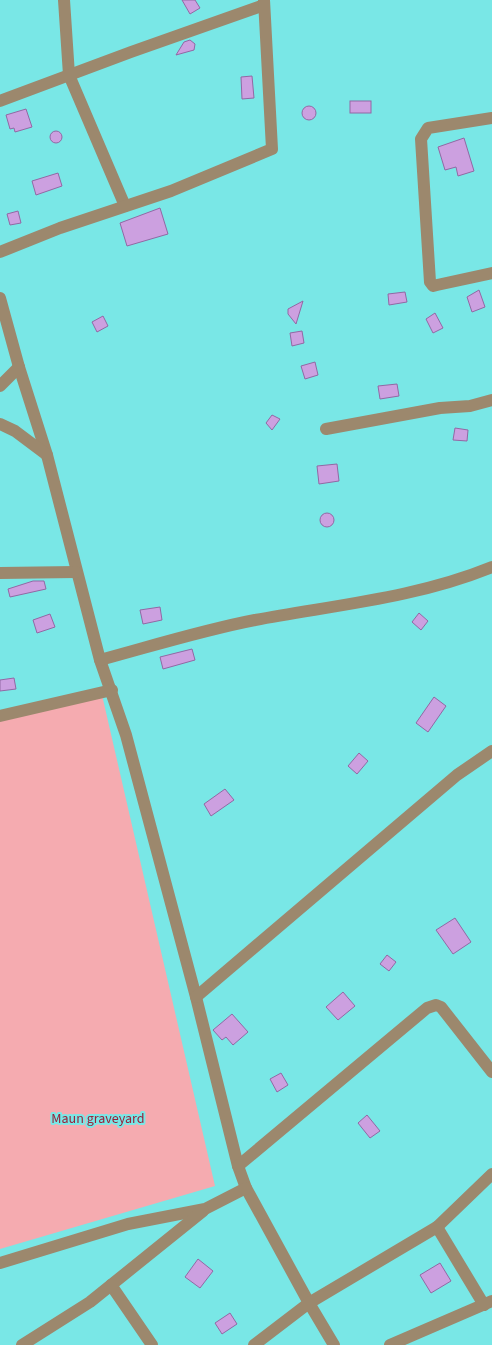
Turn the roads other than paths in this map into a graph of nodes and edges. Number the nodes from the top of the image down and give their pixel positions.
1 (64, 0) edge
2 (264, 3) edge
3 (70, 75) junction
4 (0, 101) edge
5 (492, 118) edge
6 (125, 206) junction
7 (0, 252) edge
8 (492, 273) edge
9 (0, 298) edge
10 (19, 367) junction
11 (0, 386) edge
12 (492, 400) edge
13 (0, 424) edge
14 (326, 429) dead end
15 (47, 455) junction
16 (492, 567) edge
17 (76, 572) junction
18 (0, 573) edge
19 (100, 660) junction
20 (112, 690) junction
21 (0, 716) edge
22 (492, 751) edge
23 (196, 997) junction
24 (492, 1072) edge
25 (238, 1166) junction
26 (492, 1174) edge
27 (246, 1188) junction
28 (205, 1209) junction
29 (437, 1228) junction
30 (0, 1263) edge
31 (111, 1285) junction
32 (309, 1303) junction
33 (488, 1303) edge
34 (22, 1345) edge
35 (152, 1345) edge
36 (254, 1345) edge
37 (334, 1345) edge
38 (390, 1345) edge

1 - 3 street
2 - 3 street
2 - 6 street
3 - 4 street
3 - 6 street
5 - 8 street
6 - 7 street
9 - 10 street
10 - 11 street
10 - 15 street
12 - 14 street
13 - 15 street
15 - 17 street
16 - 19 street
17 - 18 street
17 - 19 street
19 - 20 street
20 - 21 street
20 - 23 street
22 - 23 street
23 - 25 street
24 - 25 street
25 - 27 street
26 - 29 street
27 - 28 street
27 - 32 street
28 - 30 street
28 - 31 street
29 - 32 street
29 - 33 street
31 - 34 street
31 - 35 street
32 - 36 street
32 - 37 street
33 - 38 street

